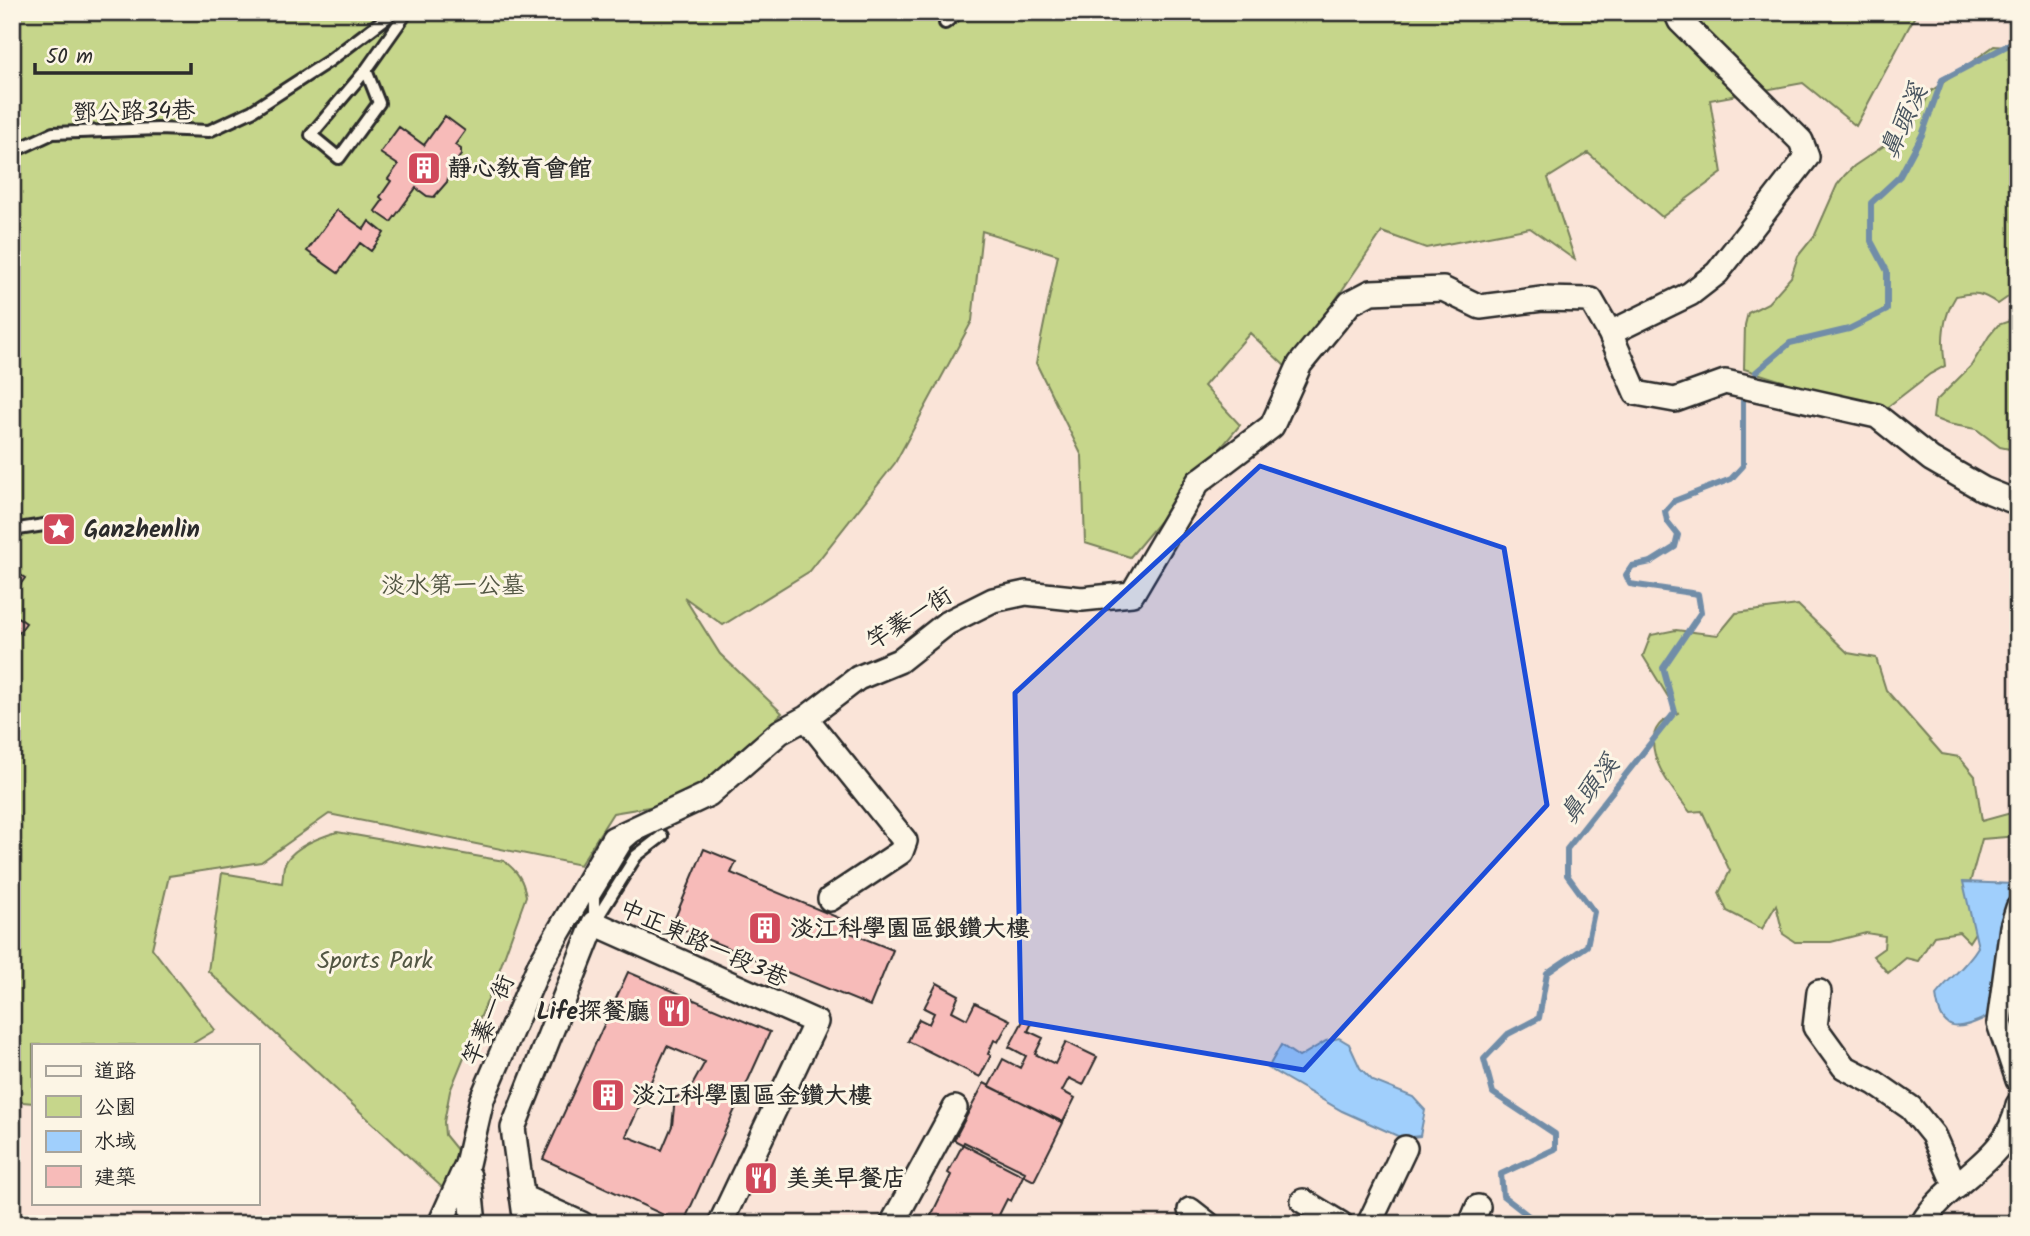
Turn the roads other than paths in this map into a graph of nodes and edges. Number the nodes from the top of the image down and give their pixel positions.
1 (394, 12) edge
2 (407, 12) edge
3 (959, 12) edge
4 (1676, 12) edge
5 (945, 23) dead end
6 (366, 71) junction
7 (12, 152) edge
8 (1610, 333) junction
9 (2018, 503) edge
10 (63, 522) dead end
11 (12, 530) edge
12 (806, 718) junction
13 (656, 828) junction
14 (830, 899) dead end
15 (2018, 908) edge
16 (594, 923) junction
17 (1819, 992) dead end
18 (2018, 1080) edge
19 (2018, 1105) edge
20 (955, 1108) dead end
21 (1405, 1148) dead end
22 (469, 1176) dead end
23 (1956, 1187) junction
24 (522, 1197) junction
25 (1303, 1201) dead end
26 (440, 1224) edge
27 (474, 1224) edge
28 (526, 1224) edge
29 (582, 1224) edge
30 (720, 1224) edge
31 (892, 1224) edge
32 (1341, 1224) edge
33 (1369, 1224) edge
34 (1922, 1224) edge

1 - 7 lane, 鄧公路34巷
2 - 6 lane
3 - 5 lane
4 - 8 street
6 - 6 lane
8 - 9 street
8 - 12 street, 竿蓁一街
10 - 11 lane
12 - 13 street, 竿蓁一街
12 - 14 street
13 - 16 lane
13 - 16 lane
13 - 26 street, 竿蓁一街
15 - 18 street
16 - 24 street, 中正東路一段3巷
16 - 30 street, 中正東路一段3巷
17 - 23 street
19 - 23 street
20 - 31 street
21 - 33 street
22 - 27 street
23 - 34 street
24 - 28 street, 中正東路一段3巷
24 - 29 street
25 - 32 street

